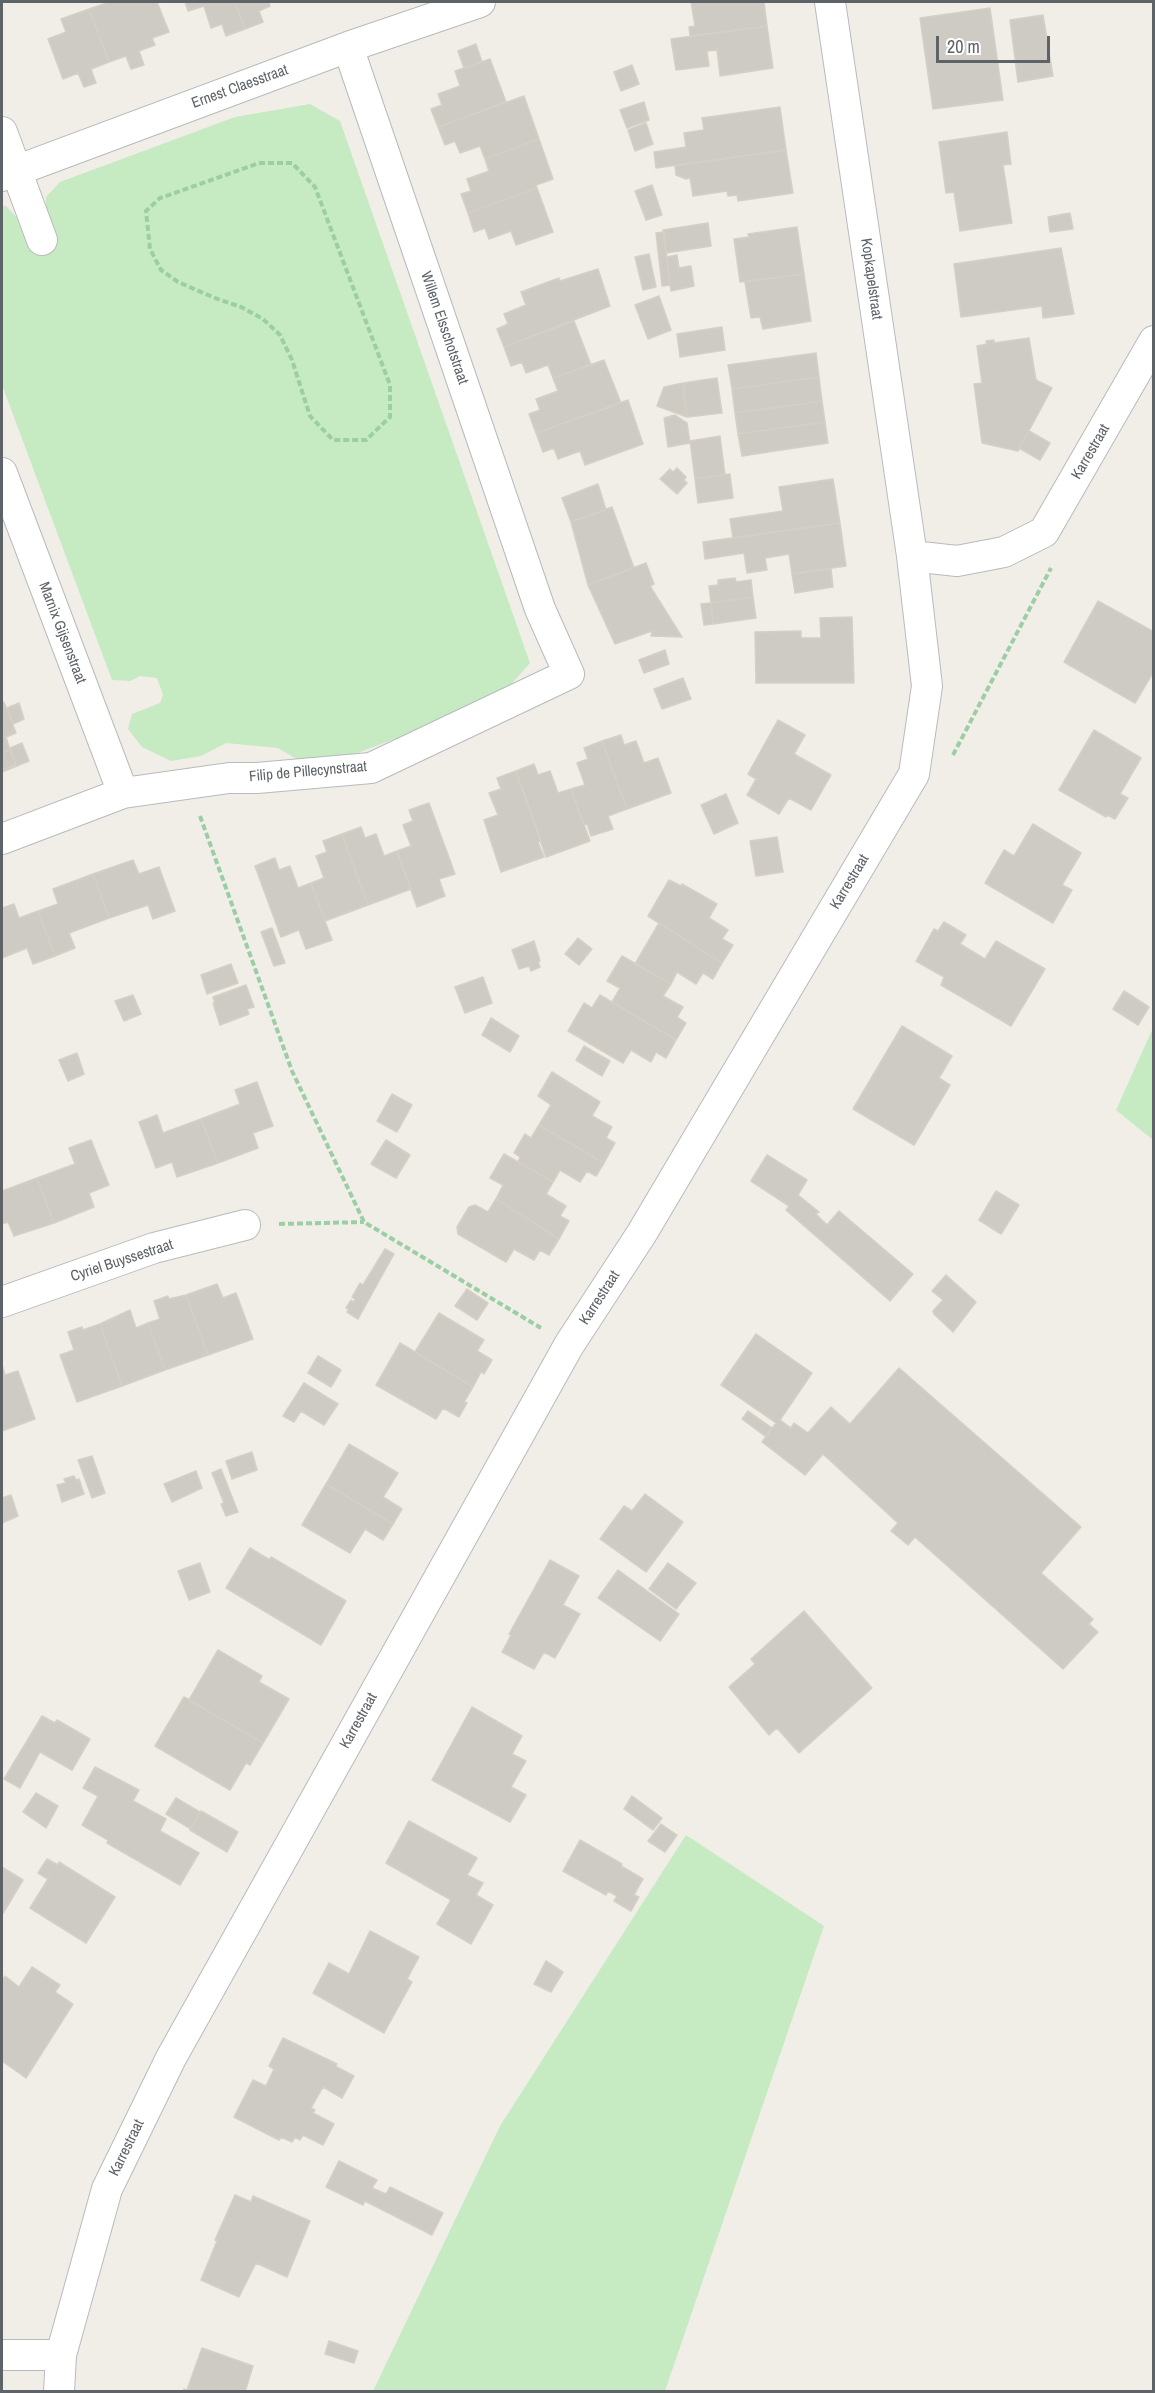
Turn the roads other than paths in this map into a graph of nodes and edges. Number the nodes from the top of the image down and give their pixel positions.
1 (480, 2) edge
2 (830, 2) edge
3 (348, 47) junction
4 (2, 132) edge
5 (9, 174) edge
6 (42, 240) dead end
7 (1154, 341) edge
8 (2, 473) edge
9 (912, 556) junction
10 (540, 609) joint
11 (123, 793) junction
12 (2, 839) edge
13 (245, 1225) road end
14 (2, 1302) edge
15 (2, 2355) edge
16 (61, 2355) junction
17 (59, 2391) edge

1 - 3 street, Ernest Claesstraat
2 - 9 street, Kopkapelstraat
3 - 5 street, Ernest Claesstraat
3 - 10 street, Willem Elsschotstraat
4 - 5 street
5 - 6 street
7 - 9 street, Karrestraat
8 - 11 street, Marnix Gijsenstraat
9 - 16 street, Karrestraat
10 - 11 street, Filip de Pillecynstraat
11 - 12 street, Filip de Pillecynstraat
13 - 14 street, Cyriel Buyssestraat
15 - 16 street
16 - 17 street, Karrestraat

